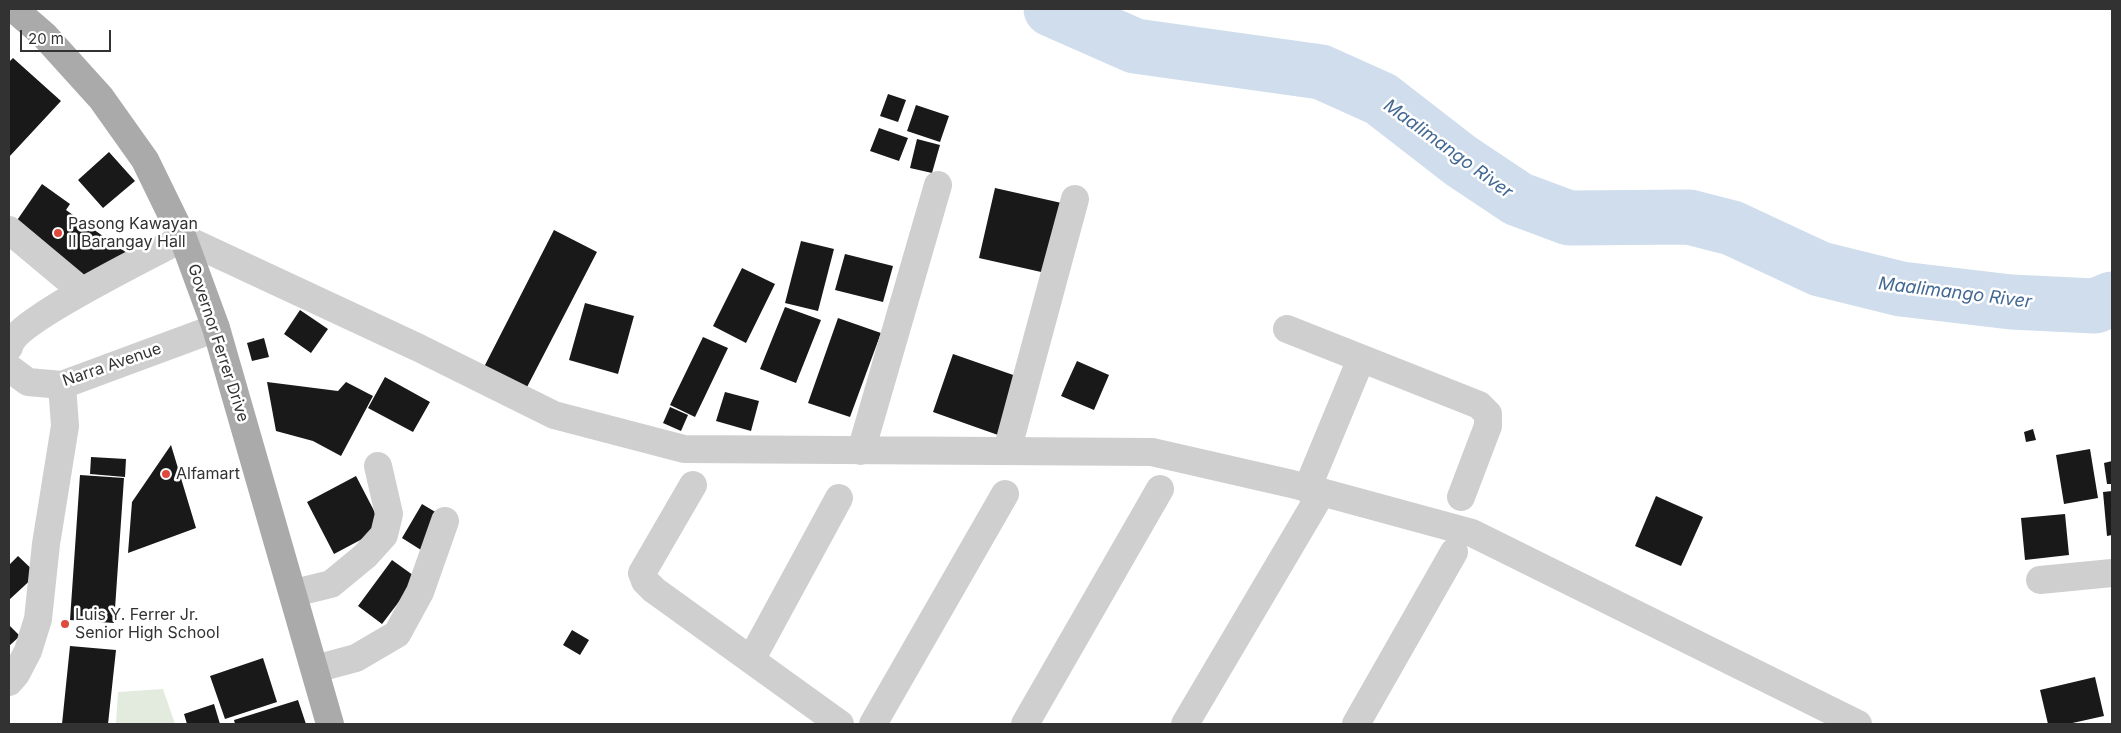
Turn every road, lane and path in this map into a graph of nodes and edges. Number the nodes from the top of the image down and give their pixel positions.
1 (14, 9) edge
2 (938, 185) dead end
3 (1075, 199) dead end
4 (9, 230) edge
5 (183, 238) junction
6 (82, 292) junction
7 (216, 328) junction
8 (1287, 329) dead end
9 (9, 346) edge
10 (1361, 358) junction
11 (9, 368) edge
12 (62, 385) junction
13 (861, 451) junction
14 (1006, 451) junction
15 (378, 466) dead end
16 (693, 485) dead end
17 (1160, 489) dead end
18 (1315, 491) junction
19 (1005, 494) dead end
20 (1461, 497) dead end
21 (839, 498) dead end
22 (445, 521) dead end
23 (1454, 552) dead end
24 (2112, 573) edge
25 (2040, 580) dead end
26 (294, 593) junction
27 (751, 660) junction
28 (315, 669) junction
29 (9, 682) edge
30 (330, 724) edge
31 (840, 724) edge
32 (873, 724) edge
33 (1025, 724) edge
34 (1185, 724) edge
35 (1356, 724) edge
36 (1858, 724) edge

1 - 5 main road, Governor Ferrer Drive
2 - 13 street
3 - 14 street
4 - 6 street
5 - 6 street
5 - 7 main road, Governor Ferrer Drive
5 - 13 street
6 - 9 street
7 - 12 street, Narra Avenue
7 - 26 main road, Governor Ferrer Drive
8 - 10 street
10 - 18 street
10 - 20 street
11 - 12 street, Narra Avenue
12 - 29 street
13 - 14 street
14 - 18 street
15 - 26 street
16 - 27 street
17 - 33 street
18 - 34 street
18 - 36 street
19 - 32 street
21 - 27 street
22 - 28 street
23 - 35 street
24 - 25 street
26 - 28 main road, Governor Ferrer Drive
27 - 31 street
28 - 30 main road, Governor Ferrer Drive

